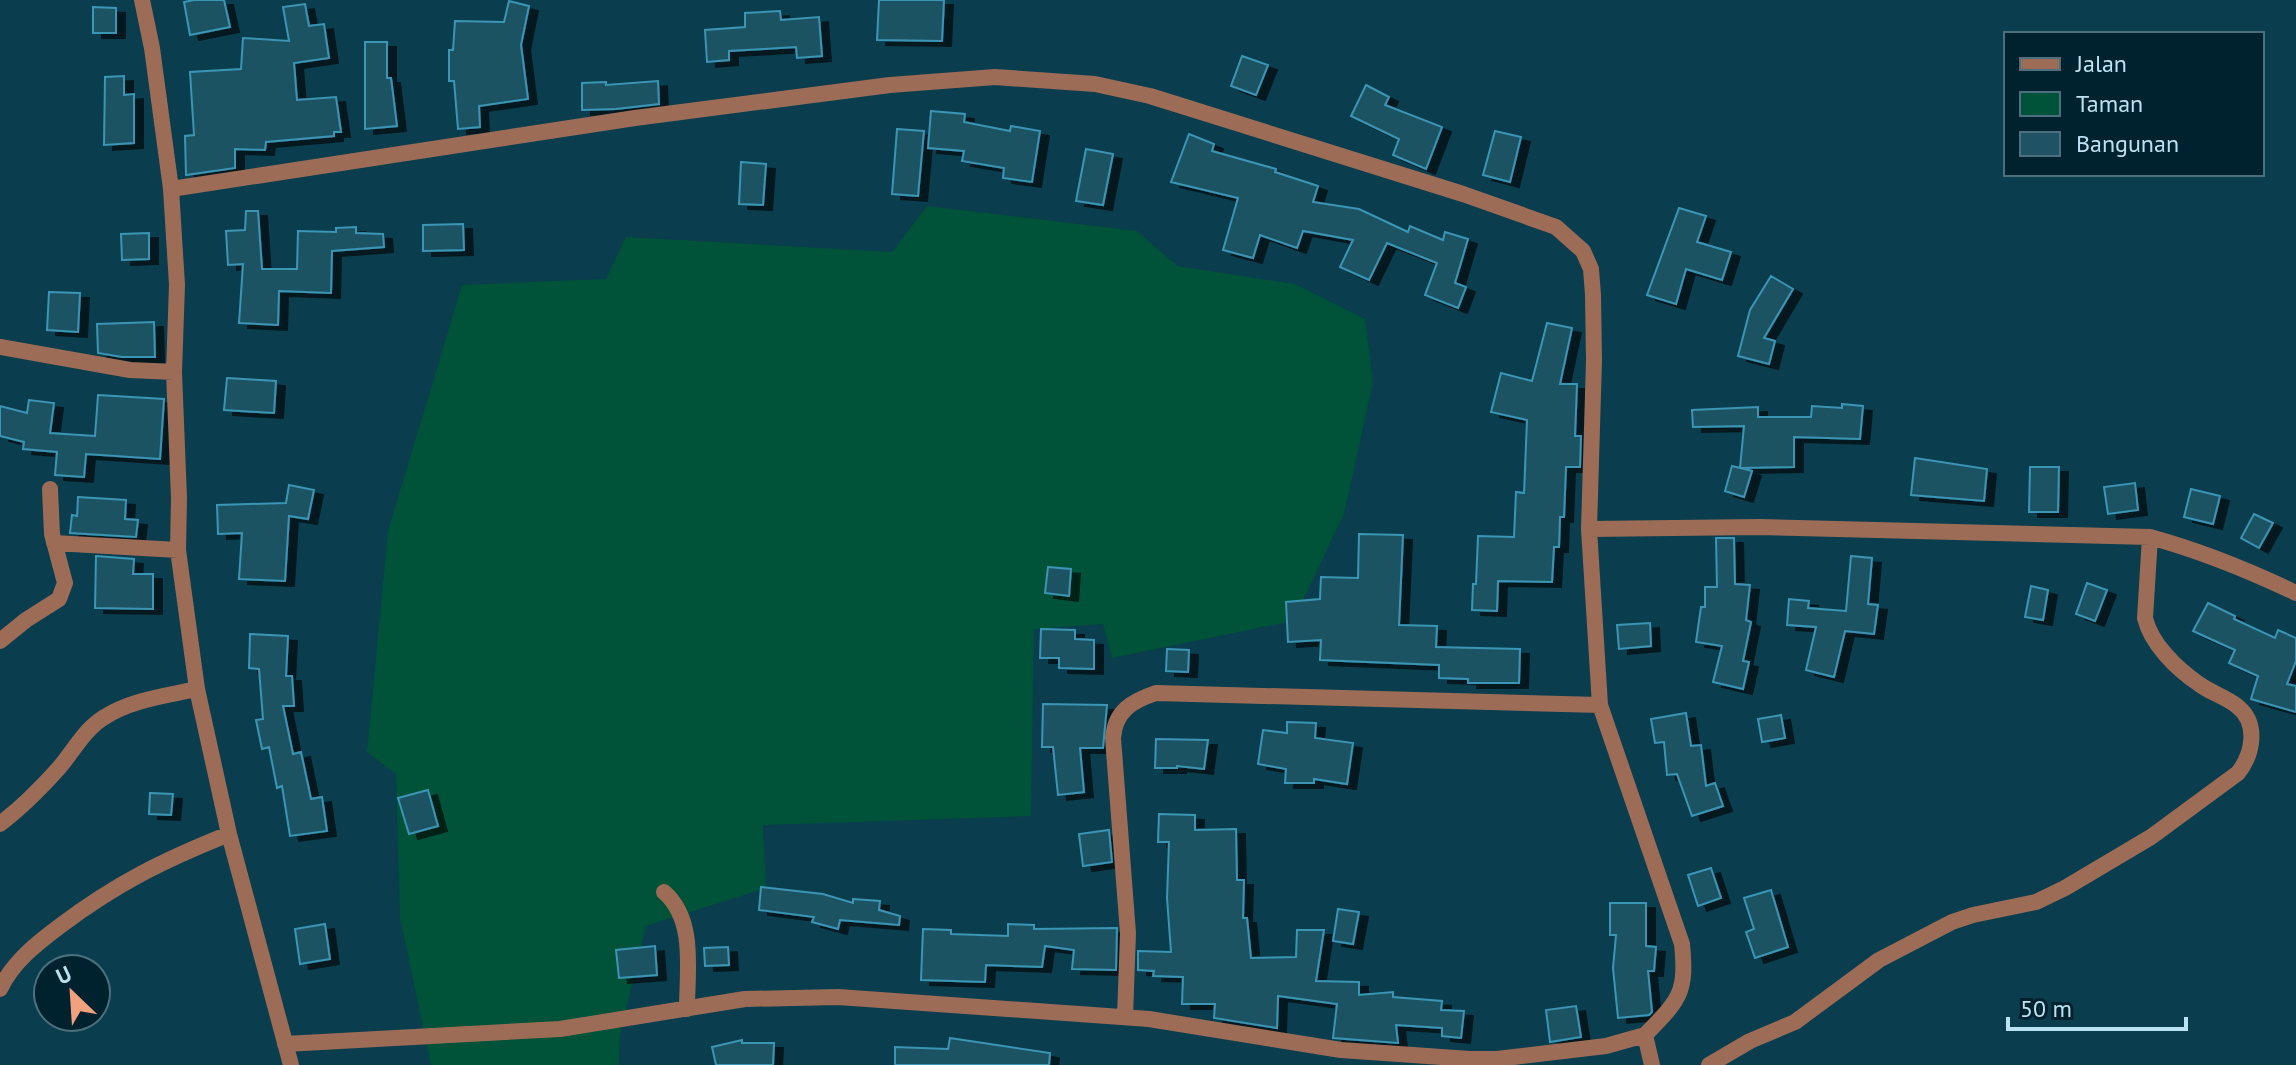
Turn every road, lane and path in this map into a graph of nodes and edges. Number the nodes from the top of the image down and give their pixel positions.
1 (142, 0) edge
2 (171, 189) junction
3 (0, 347) edge
4 (174, 372) junction
5 (50, 489) dead end
6 (1589, 529) junction
7 (2150, 537) junction
8 (54, 543) junction
9 (178, 550) junction
10 (2296, 593) edge
11 (0, 641) edge
12 (197, 689) junction
13 (1600, 705) junction
14 (0, 824) edge
15 (229, 834) junction
16 (664, 892) dead end
17 (0, 989) edge
18 (687, 1009) junction
19 (1125, 1017) junction
20 (1645, 1035) junction
21 (285, 1044) junction
22 (291, 1065) edge
23 (1652, 1065) edge
24 (1709, 1065) edge

1 - 2 street
2 - 4 street
2 - 6 street
3 - 4 street
4 - 9 street
5 - 8 street
6 - 7 street
6 - 13 street
7 - 10 street
7 - 24 street
8 - 9 street
8 - 11 street
9 - 12 street
12 - 14 street
12 - 15 street
13 - 19 street
13 - 20 street
15 - 17 street
15 - 21 street
16 - 18 street
18 - 19 street
18 - 21 street
19 - 20 street
20 - 23 street
21 - 22 street

